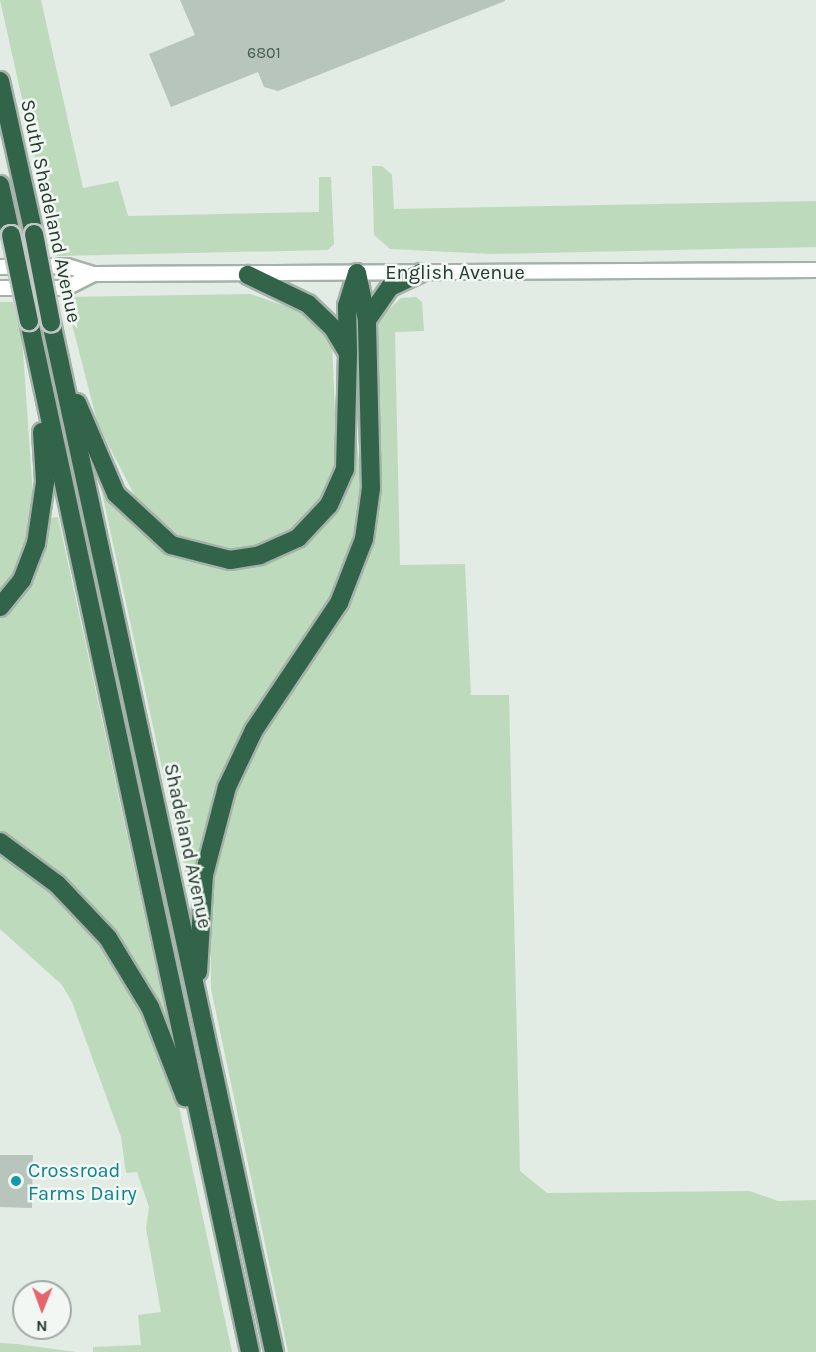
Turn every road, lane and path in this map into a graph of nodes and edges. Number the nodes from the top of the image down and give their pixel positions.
1 (0, 81) edge
2 (0, 185) edge
3 (0, 267) edge
4 (816, 270) edge
5 (357, 273) junction
6 (420, 273) junction
7 (94, 274) junction
8 (248, 275) junction
9 (0, 288) edge
10 (368, 320) junction
11 (57, 350) junction
12 (348, 353) junction
13 (39, 370) junction
14 (0, 607) edge
15 (0, 842) edge
16 (196, 992) junction
17 (207, 1156) junction
18 (250, 1352) edge
19 (274, 1352) edge

1 - 11 highway, South Shadeland Avenue, bridge
2 - 13 highway, bridge
3 - 7 street, English Avenue
4 - 6 street, English Avenue
5 - 6 street, English Avenue
5 - 8 street, English Avenue
5 - 10 highway
5 - 12 highway
6 - 10 highway
7 - 8 street, English Avenue
7 - 9 street, English Avenue
8 - 12 highway
10 - 16 highway
11 - 12 highway
11 - 16 highway, Shadeland Avenue
13 - 14 highway
13 - 17 highway
15 - 17 highway
16 - 19 highway, Shadeland Avenue
17 - 18 highway

